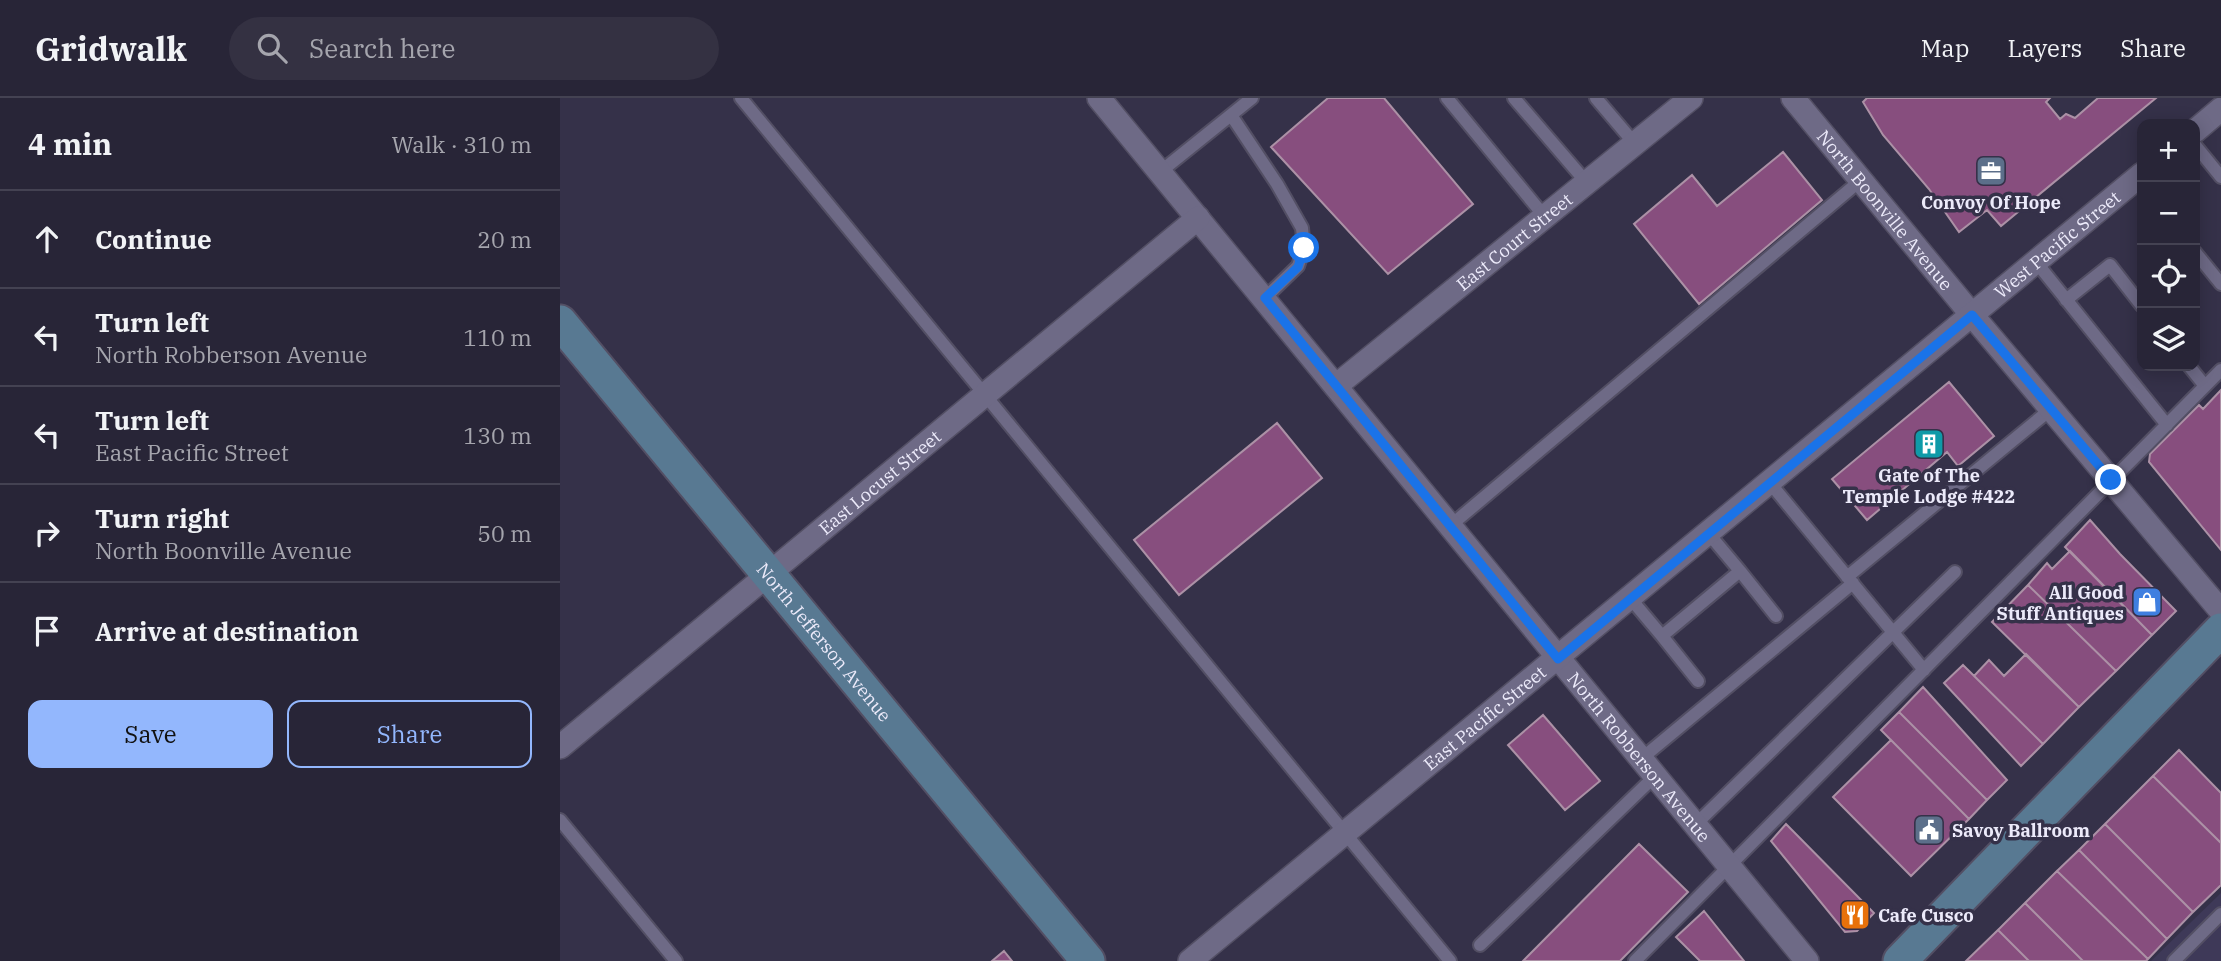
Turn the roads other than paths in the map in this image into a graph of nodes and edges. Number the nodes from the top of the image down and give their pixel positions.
1 (741, 98) edge
2 (1099, 98) edge
3 (1252, 98) edge
4 (1447, 98) edge
5 (1514, 98) edge
6 (1596, 98) edge
7 (1691, 98) edge
8 (1793, 98) edge
9 (2221, 109) edge
10 (1231, 115) junction
11 (2200, 127) edge
12 (1635, 144) junction
13 (2200, 151) edge
14 (1160, 172) junction
15 (2221, 177) edge
16 (1861, 180) junction
17 (2139, 182) edge
18 (1587, 183) junction
19 (1545, 217) junction
20 (1198, 218) junction
21 (2200, 258) edge
22 (2036, 262) junction
23 (2221, 284) edge
24 (1265, 298) junction
25 (2066, 300) junction
26 (2137, 300) edge
27 (1972, 315) junction
28 (560, 321) edge
29 (2221, 370) edge
30 (2193, 371) edge
31 (1337, 386) junction
32 (2205, 386) junction
33 (985, 394) junction
34 (2051, 409) junction
35 (2167, 425) junction
36 (2111, 480) junction
37 (1770, 483) junction
38 (1450, 526) junction
39 (1709, 534) junction
40 (1740, 571) junction
41 (1955, 572) dead end
42 (768, 573) junction
43 (1850, 580) junction
44 (1630, 598) junction
45 (2221, 611) edge
46 (1776, 616) dead end
47 (2221, 630) edge
48 (1893, 632) junction
49 (1662, 636) junction
50 (1558, 659) junction
51 (1924, 670) junction
52 (1698, 681) dead end
53 (560, 747) edge
54 (1648, 768) junction
55 (560, 820) edge
56 (1695, 825) junction
57 (1345, 834) junction
58 (1729, 867) junction
59 (2221, 914) edge
60 (1480, 945) dead end
61 (676, 961) edge
62 (1088, 961) edge
63 (1190, 961) edge
64 (1450, 961) edge
65 (1635, 961) edge
66 (1807, 961) edge
67 (1900, 961) edge
68 (2174, 961) edge

1 - 33 lane
2 - 14 street, North Robberson Avenue
3 - 10 lane
4 - 19 lane
5 - 18 lane
6 - 12 lane
7 - 12 street, East Court Street
8 - 16 street, North Boonville Avenue
9 - 11 street
10 - 14 lane
10 - 24 lane
12 - 18 street, East Court Street
13 - 15 lane
14 - 20 street, North Robberson Avenue
16 - 27 street, North Boonville Avenue
16 - 38 lane
17 - 22 street, West Pacific Street
18 - 19 street, East Court Street
19 - 31 street, East Court Street
20 - 24 street, North Robberson Avenue
20 - 33 street, East Locust Street
21 - 23 lane
22 - 25 lane
22 - 27 street, West Pacific Street
24 - 31 street, North Robberson Avenue
25 - 26 lane
25 - 35 lane
27 - 34 street, North Boonville Avenue
27 - 37 street, East Pacific Street
28 - 42 street, North Jefferson Avenue
29 - 32 lane
30 - 32 lane
31 - 38 street, North Robberson Avenue
32 - 35 lane
33 - 42 street, East Locust Street
33 - 57 lane
34 - 36 street, North Boonville Avenue
34 - 43 lane
35 - 36 lane
36 - 45 street, North Boonville Avenue
36 - 51 lane
37 - 39 street, East Pacific Street
37 - 43 lane
38 - 50 street, North Robberson Avenue
39 - 40 lane
39 - 44 street, East Pacific Street
40 - 46 lane
40 - 49 lane
41 - 48 lane
42 - 53 street, East Locust Street
42 - 62 street, North Jefferson Avenue
43 - 48 lane
43 - 54 lane
44 - 49 lane
44 - 50 street, East Pacific Street
47 - 67 street
48 - 51 lane
48 - 56 lane
49 - 52 lane
50 - 54 street, North Robberson Avenue
50 - 57 street, East Pacific Street
51 - 58 lane
54 - 56 street, North Robberson Avenue
54 - 60 lane
55 - 61 lane
56 - 58 street, North Robberson Avenue
57 - 63 street, East Pacific Street
57 - 64 lane
58 - 65 lane
58 - 66 street, North Robberson Avenue
59 - 68 lane

